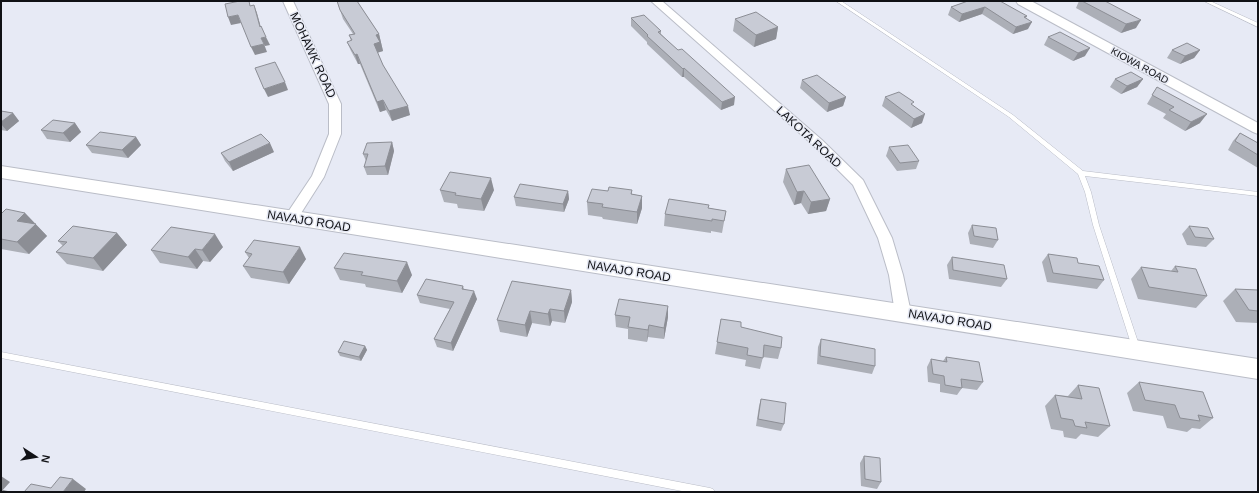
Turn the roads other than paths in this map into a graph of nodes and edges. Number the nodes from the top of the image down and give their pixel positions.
1 (288, 1) edge
2 (656, 1) edge
3 (838, 1) edge
4 (1022, 1) edge
5 (1206, 1) edge
6 (1258, 25) edge
7 (1258, 129) edge
8 (1, 172) edge
9 (1081, 172) junction
10 (1258, 194) edge
11 (291, 218) junction
12 (903, 313) junction
13 (1136, 350) junction
14 (1, 355) edge
15 (1258, 368) edge
16 (710, 492) edge

1 - 11 street, MOHAWK ROAD
2 - 12 street, LAKOTA ROAD
3 - 9 lane
4 - 7 street, KIOWA ROAD
5 - 6 lane
8 - 11 main road, NAVAJO ROAD
9 - 10 lane
9 - 13 lane
11 - 12 main road, NAVAJO ROAD
12 - 13 main road, NAVAJO ROAD
13 - 15 main road, NAVAJO ROAD
14 - 16 lane

